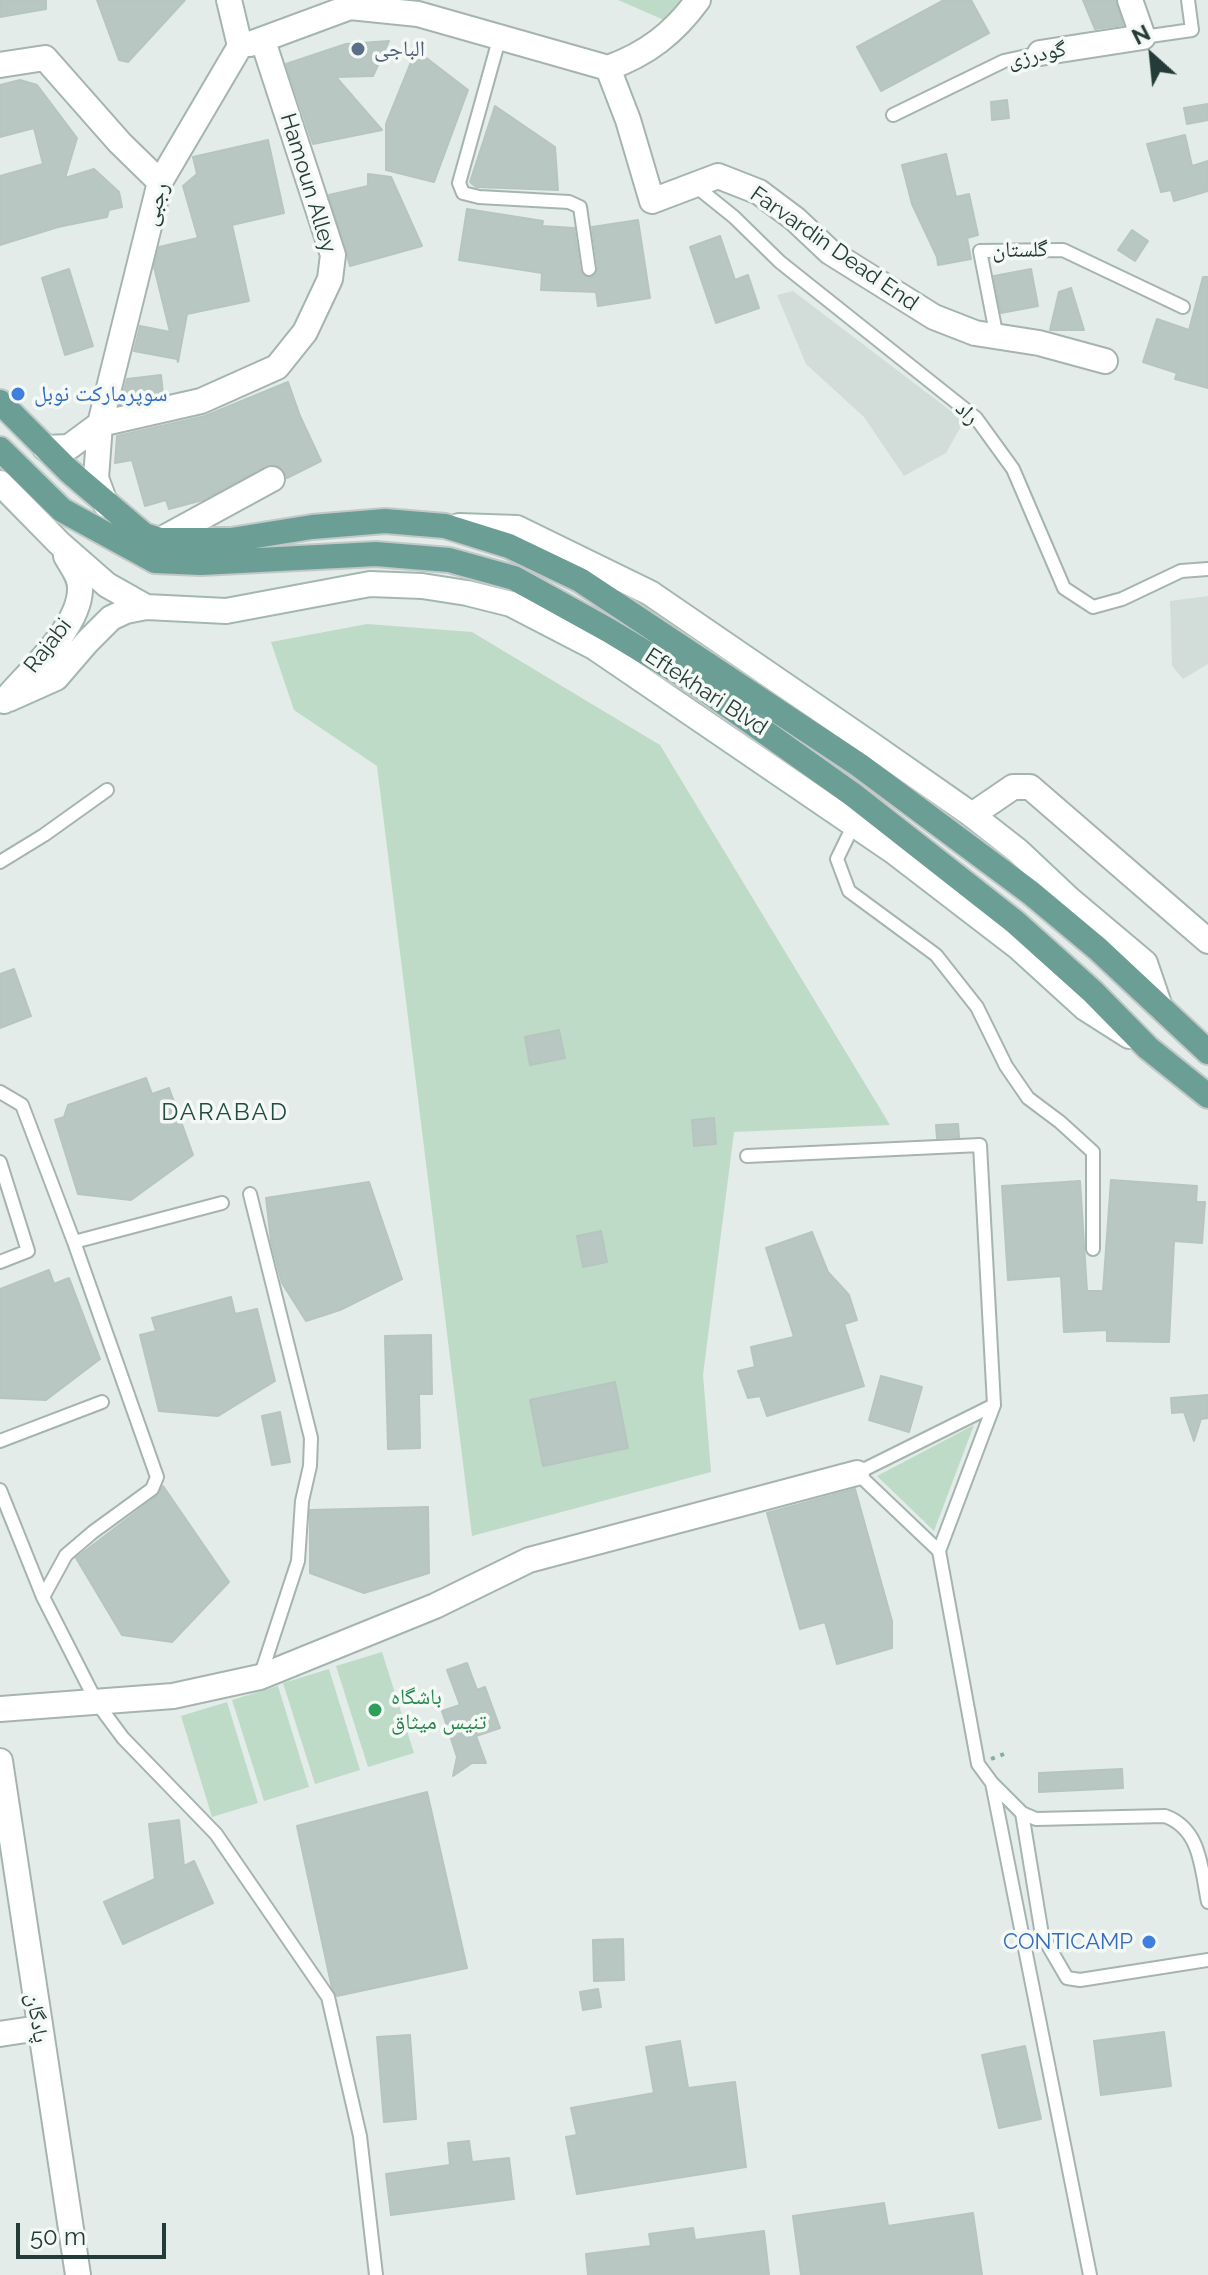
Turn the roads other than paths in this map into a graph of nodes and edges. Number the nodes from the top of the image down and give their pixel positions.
1 (229, 0) edge
2 (698, 0) edge
3 (1130, 0) edge
4 (1188, 0) edge
5 (500, 36) junction
6 (1143, 37) junction
7 (252, 43) junction
8 (1040, 53) joint
9 (0, 65) edge
10 (608, 68) junction
11 (893, 115) dead end
12 (160, 182) junction
13 (692, 184) junction
14 (589, 269) dead end
15 (1183, 307) dead end
16 (997, 338) junction
17 (1105, 361) dead end
18 (0, 402) edge
19 (100, 424) junction
20 (45, 448) junction
21 (0, 449) edge
22 (272, 479) dead end
23 (0, 483) edge
24 (106, 505) junction
25 (445, 526) junction
26 (160, 540) junction
27 (59, 543) junction
28 (1208, 569) edge
29 (146, 607) junction
30 (2, 702) edge
31 (107, 790) dead end
32 (972, 815) junction
33 (854, 824) junction
34 (0, 862) edge
35 (1208, 941) edge
36 (1098, 949) junction
37 (1074, 974) junction
38 (1160, 1007) junction
39 (1148, 1048) junction
40 (1208, 1052) edge
41 (1186, 1079) junction
42 (0, 1092) edge
43 (1208, 1096) edge
44 (1208, 1109) edge
45 (747, 1156) dead end
46 (0, 1162) edge
47 (250, 1194) dead end
48 (222, 1203) dead end
49 (74, 1242) junction
50 (1093, 1249) dead end
51 (0, 1262) edge
52 (102, 1402) dead end
53 (994, 1405) junction
54 (0, 1441) edge
55 (857, 1473) junction
56 (0, 1490) edge
57 (939, 1551) junction
58 (43, 1597) junction
59 (260, 1677) junction
60 (97, 1703) junction
61 (0, 1709) edge
62 (0, 1761) edge
63 (992, 1783) junction
64 (1022, 1813) junction
65 (1208, 1902) edge
66 (1208, 1960) edge
67 (39, 2028) junction
68 (0, 2034) edge
69 (78, 2275) edge
70 (376, 2275) edge
71 (1090, 2275) edge

1 - 7 street
2 - 10 street
3 - 6 street
4 - 6 lane, گودرزی
5 - 7 street
5 - 10 street
5 - 14 lane
6 - 8 street, گودرزی
7 - 12 street, رجبی
7 - 19 street, Hamoun Alley
8 - 11 lane, گودرزی
9 - 12 street
10 - 13 street, Farvardin Dead End
12 - 19 street, رجبی
13 - 16 street, Farvardin Dead End
13 - 28 lane, راد
15 - 16 lane, گلستان
16 - 17 street, Farvardin Dead End
18 - 20 main road, Eftekhari Blvd
19 - 20 street
19 - 24 street, رجبی
20 - 24 main road, Eftekhari Blvd
21 - 37 main road
22 - 26 street
23 - 27 street
24 - 26 main road, Eftekhari Blvd
25 - 26 main road, Eftekhari Blvd
25 - 32 street
25 - 36 main road, Eftekhari Blvd
27 - 29 street
27 - 30 street, Rajabi
29 - 30 street, Rajabi
29 - 33 street
31 - 34 lane
32 - 35 street
32 - 38 street
33 - 39 street
33 - 50 lane
36 - 37 main road
36 - 38 main road, Eftekhari Blvd
37 - 39 main road
38 - 40 main road, Eftekhari Blvd
39 - 41 main road
41 - 43 main road
41 - 44 main road
42 - 49 lane
45 - 53 lane
46 - 51 lane
47 - 59 lane
48 - 49 lane
49 - 58 lane
52 - 54 lane
53 - 55 lane
53 - 57 lane
55 - 57 lane
55 - 59 street
56 - 58 lane
57 - 63 lane
58 - 60 lane
59 - 60 street
60 - 61 street
60 - 70 lane
62 - 67 street, پادگان
63 - 64 lane
63 - 71 lane
64 - 65 lane
64 - 66 lane
67 - 68 street
67 - 69 street, پادگان

